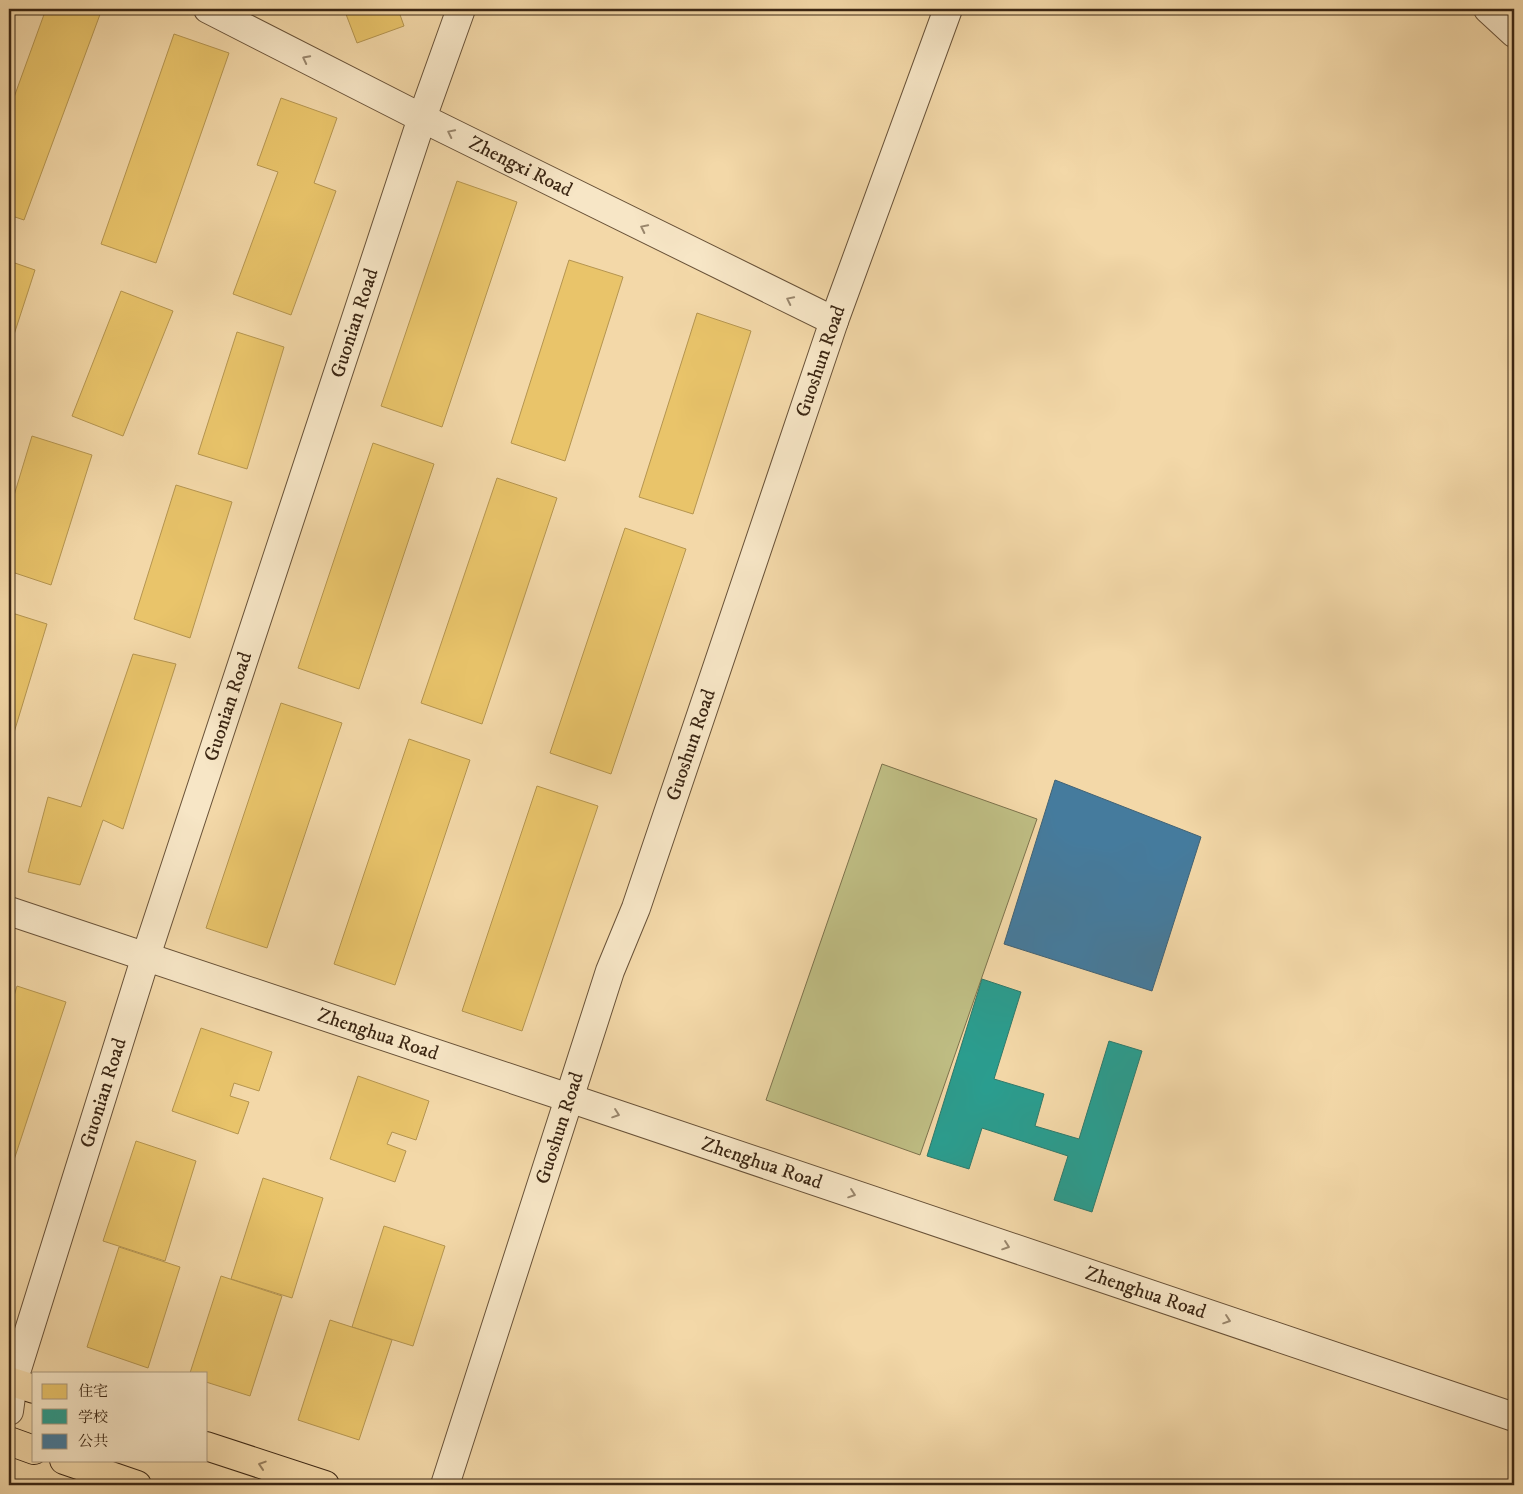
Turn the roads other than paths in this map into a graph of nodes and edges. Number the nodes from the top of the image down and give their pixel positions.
1 (208, 9) edge
2 (461, 9) edge
3 (948, 9) edge
4 (1488, 9) edge
5 (1514, 34) edge
6 (422, 118) junction
7 (834, 321) junction
8 (9, 911) edge
9 (146, 956) junction
10 (569, 1098) junction
11 (18, 1384) edge
12 (9, 1411) edge
13 (1514, 1417) edge
14 (9, 1441) edge
15 (208, 1447) edge
16 (32, 1449) edge
17 (70, 1462) edge
18 (137, 1485) edge
19 (325, 1485) edge
20 (445, 1485) edge

6 -> 1 street, Zhengxi Road
2 - 6 street, Guonian Road
3 - 7 street, Guoshun Road
4 - 5 street
7 -> 6 street, Zhengxi Road
6 - 9 street, Guonian Road
7 - 10 street, Guoshun Road
8 - 9 street, Zhenghua Road
9 - 10 street, Zhenghua Road
9 - 11 street, Guonian Road
10 -> 13 street, Zhenghua Road
10 - 20 street, Guoshun Road
11 - 12 street, Guonian Road
14 - 16 main road
19 -> 15 main road
17 - 18 main road

